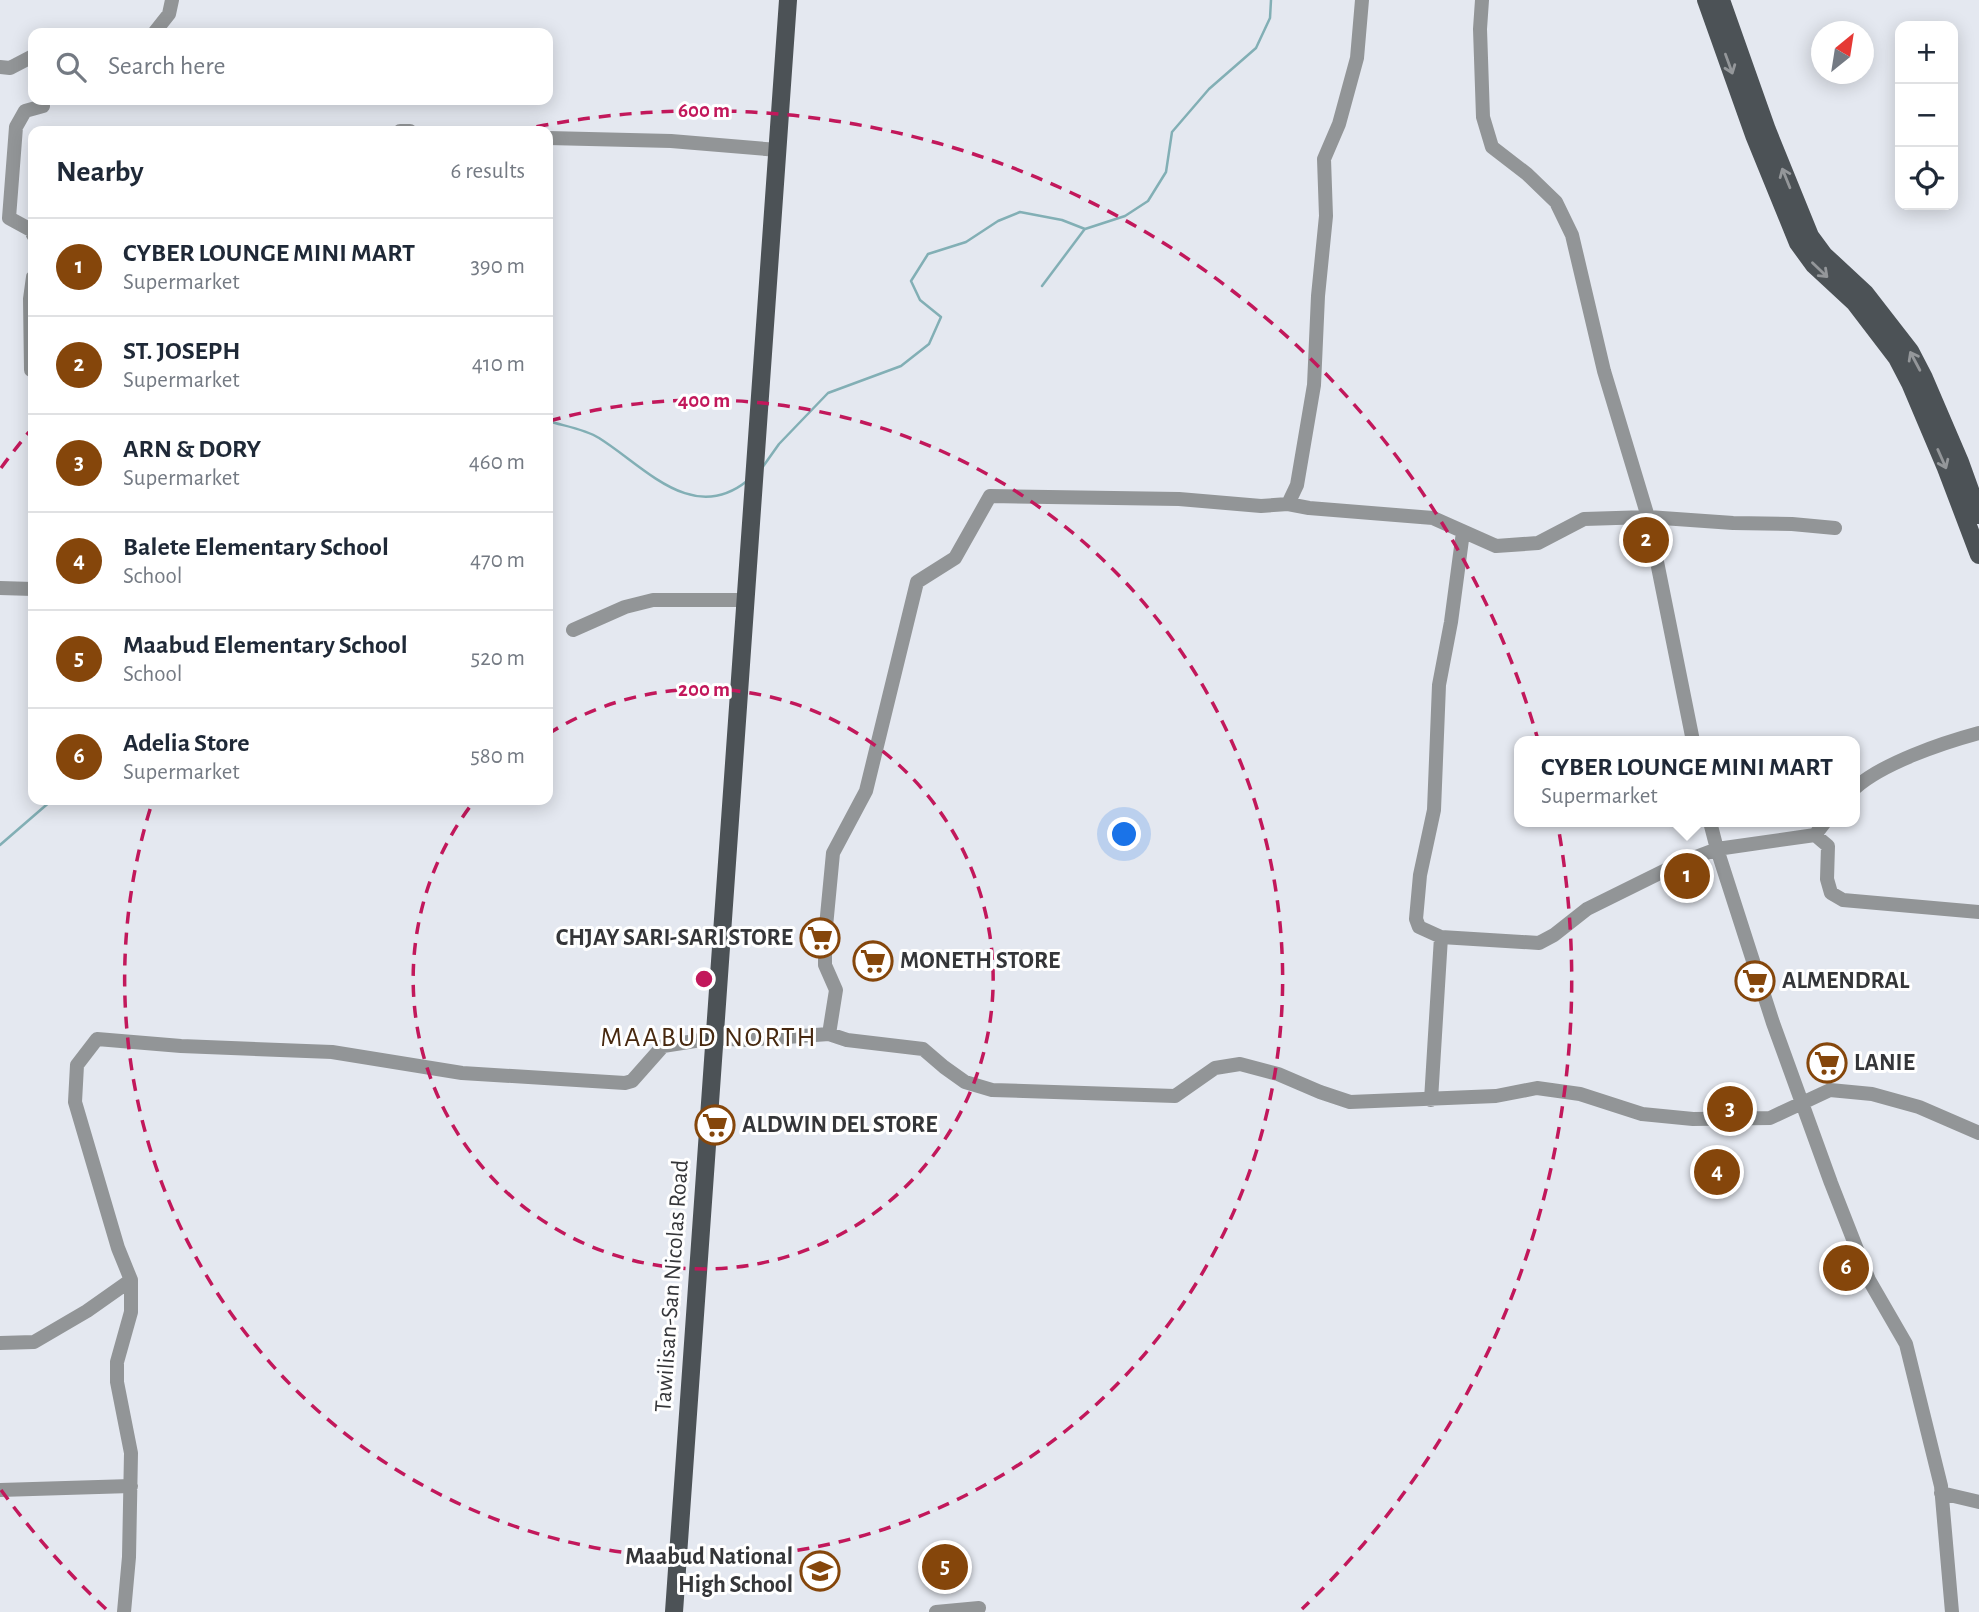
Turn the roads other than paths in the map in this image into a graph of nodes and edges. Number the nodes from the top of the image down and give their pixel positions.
1 (172, 0) edge
2 (788, 0) edge
3 (1362, 0) edge
4 (1482, 0) edge
5 (1706, 0) edge
6 (1721, 0) edge
7 (158, 28) edge
8 (28, 59) edge
9 (0, 67) edge
10 (43, 107) dead end
11 (553, 138) edge
12 (778, 150) junction
13 (28, 228) edge
14 (1288, 504) junction
15 (1979, 515) edge
16 (1648, 517) junction
17 (1835, 528) dead end
18 (1463, 533) junction
19 (1979, 555) edge
20 (0, 588) edge
21 (28, 589) edge
22 (745, 600) junction
23 (573, 630) dead end
24 (1979, 733) edge
25 (1692, 736) edge
26 (1860, 784) edge
27 (1711, 827) edge
28 (1821, 827) edge
29 (1815, 835) junction
30 (1717, 849) junction
31 (1979, 912) edge
32 (1441, 937) junction
33 (829, 1034) junction
34 (714, 1038) junction
35 (1431, 1100) junction
36 (1802, 1105) junction
37 (1979, 1133) edge
38 (131, 1280) junction
39 (0, 1343) edge
40 (131, 1486) junction
41 (0, 1490) edge
42 (1941, 1493) junction
43 (1979, 1502) edge
44 (979, 1608) dead end
45 (124, 1612) edge
46 (674, 1612) edge
47 (936, 1612) edge
48 (1952, 1612) edge

1 - 7 street
2 - 12 main road, Tawilisan-San Nicolas Road
3 - 14 street
4 - 16 street
5 -> 19 main road
15 -> 6 main road
8 - 9 street
10 - 13 street
11 - 12 street
12 - 22 main road, Tawilisan-San Nicolas Road
14 - 18 street
14 - 33 street
16 - 17 street
16 - 18 street
16 - 25 street
18 - 32 street
20 - 21 street
22 - 23 street
22 - 34 main road, Tawilisan-San Nicolas Road
24 - 26 street
27 - 30 street
28 - 29 street
29 - 30 street
29 - 31 street
30 - 32 street
30 - 36 street
32 - 35 street
33 - 34 street
33 - 35 street
34 - 38 street
34 - 46 main road, Tawilisan-San Nicolas Road
35 - 36 street
36 - 37 street
36 - 42 street
38 - 39 street
38 - 40 street
40 - 41 street
40 - 45 street
42 - 43 street
42 - 48 street
44 - 47 street

